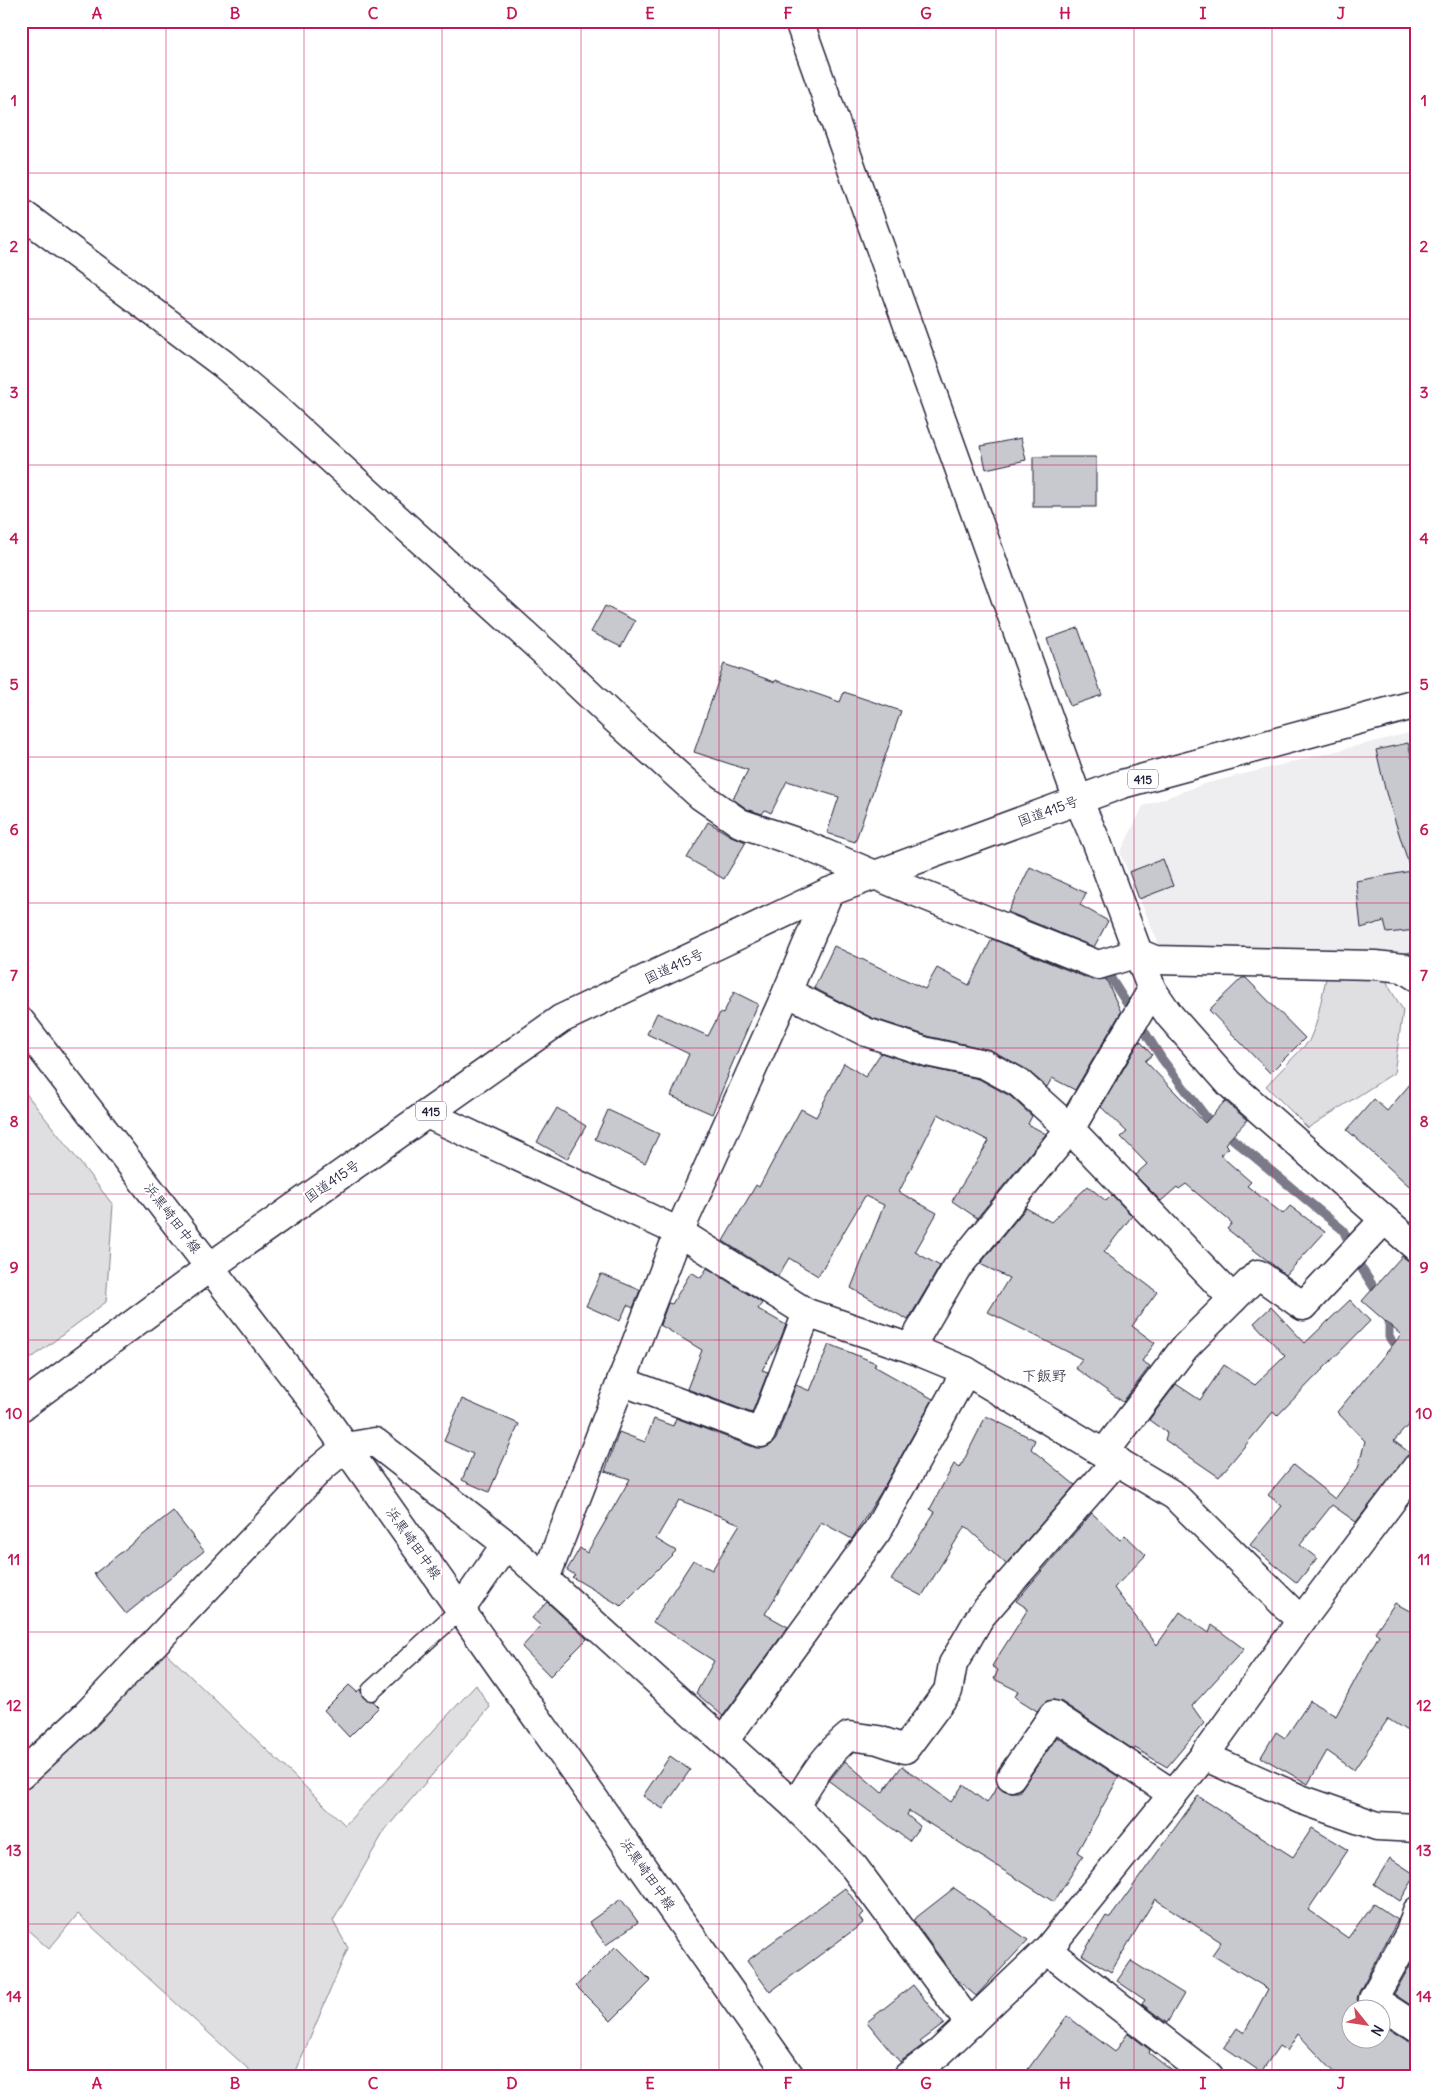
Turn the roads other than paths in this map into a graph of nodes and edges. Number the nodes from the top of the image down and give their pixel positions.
1 (799, 21) edge
2 (21, 213) edge
3 (1417, 704) edge
4 (1078, 800) junction
5 (875, 875) junction
6 (828, 892) junction
7 (1138, 953) junction
8 (1417, 976) edge
9 (1152, 990) junction
10 (787, 992) junction
11 (21, 1022) edge
12 (427, 1114) junction
13 (1070, 1129) junction
14 (1384, 1220) junction
15 (679, 1232) junction
16 (1417, 1248) edge
17 (210, 1266) junction
18 (1233, 1299) junction
19 (806, 1313) junction
20 (910, 1348) junction
21 (966, 1371) junction
22 (621, 1381) junction
23 (21, 1407) edge
24 (346, 1447) junction
25 (1110, 1457) junction
26 (1417, 1468) edge
27 (506, 1544) junction
28 (545, 1580) junction
29 (461, 1609) junction
30 (1301, 1621) junction
31 (371, 1691) dead end
32 (724, 1741) junction
33 (1204, 1756) junction
34 (21, 1775) edge
35 (1011, 1777) dead end
36 (1174, 1794) junction
37 (795, 1806) junction
38 (1417, 1828) edge
39 (1417, 1911) edge
40 (1047, 1950) junction
41 (970, 2024) junction
42 (1417, 2028) edge
43 (790, 2076) edge
44 (908, 2076) edge
45 (1209, 2076) edge

1 - 4 main road
2 - 5 main road
3 - 4 main road, 国道415号 / 415
4 - 5 main road, 国道415号 / 415
4 - 7 main road
5 - 6 main road, 国道415号 / 415
5 - 7 main road
6 - 10 main road
6 - 12 main road, 国道415号 / 415
7 - 8 main road
7 - 9 main road
9 - 13 main road
9 - 14 main road
10 - 13 main road
10 - 15 main road
11 - 17 main road, 浜黒崎田中線
12 - 15 main road
12 - 17 main road, 国道415号 / 415
13 - 18 main road
13 - 20 main road
14 - 16 main road
14 - 18 main road
15 - 19 main road
15 - 22 main road
17 - 23 main road, 国道415号 / 415
17 - 24 main road, 浜黒崎田中線
18 - 25 main road
19 - 20 main road
19 - 22 main road
20 - 21 main road
21 - 25 main road
21 - 32 main road
22 - 28 main road
24 - 27 main road
24 - 29 main road, 浜黒崎田中線
24 - 34 main road
25 - 30 main road
25 - 37 main road
26 - 30 main road
27 - 28 main road
27 - 29 main road
28 - 32 main road
29 - 31 lane
29 - 43 main road, 浜黒崎田中線
30 - 33 main road
32 - 37 main road
33 - 36 main road
33 - 38 main road
35 - 36 main road
36 - 40 main road
37 - 41 main road
39 - 42 main road
40 - 41 main road
40 - 45 main road
41 - 44 main road

